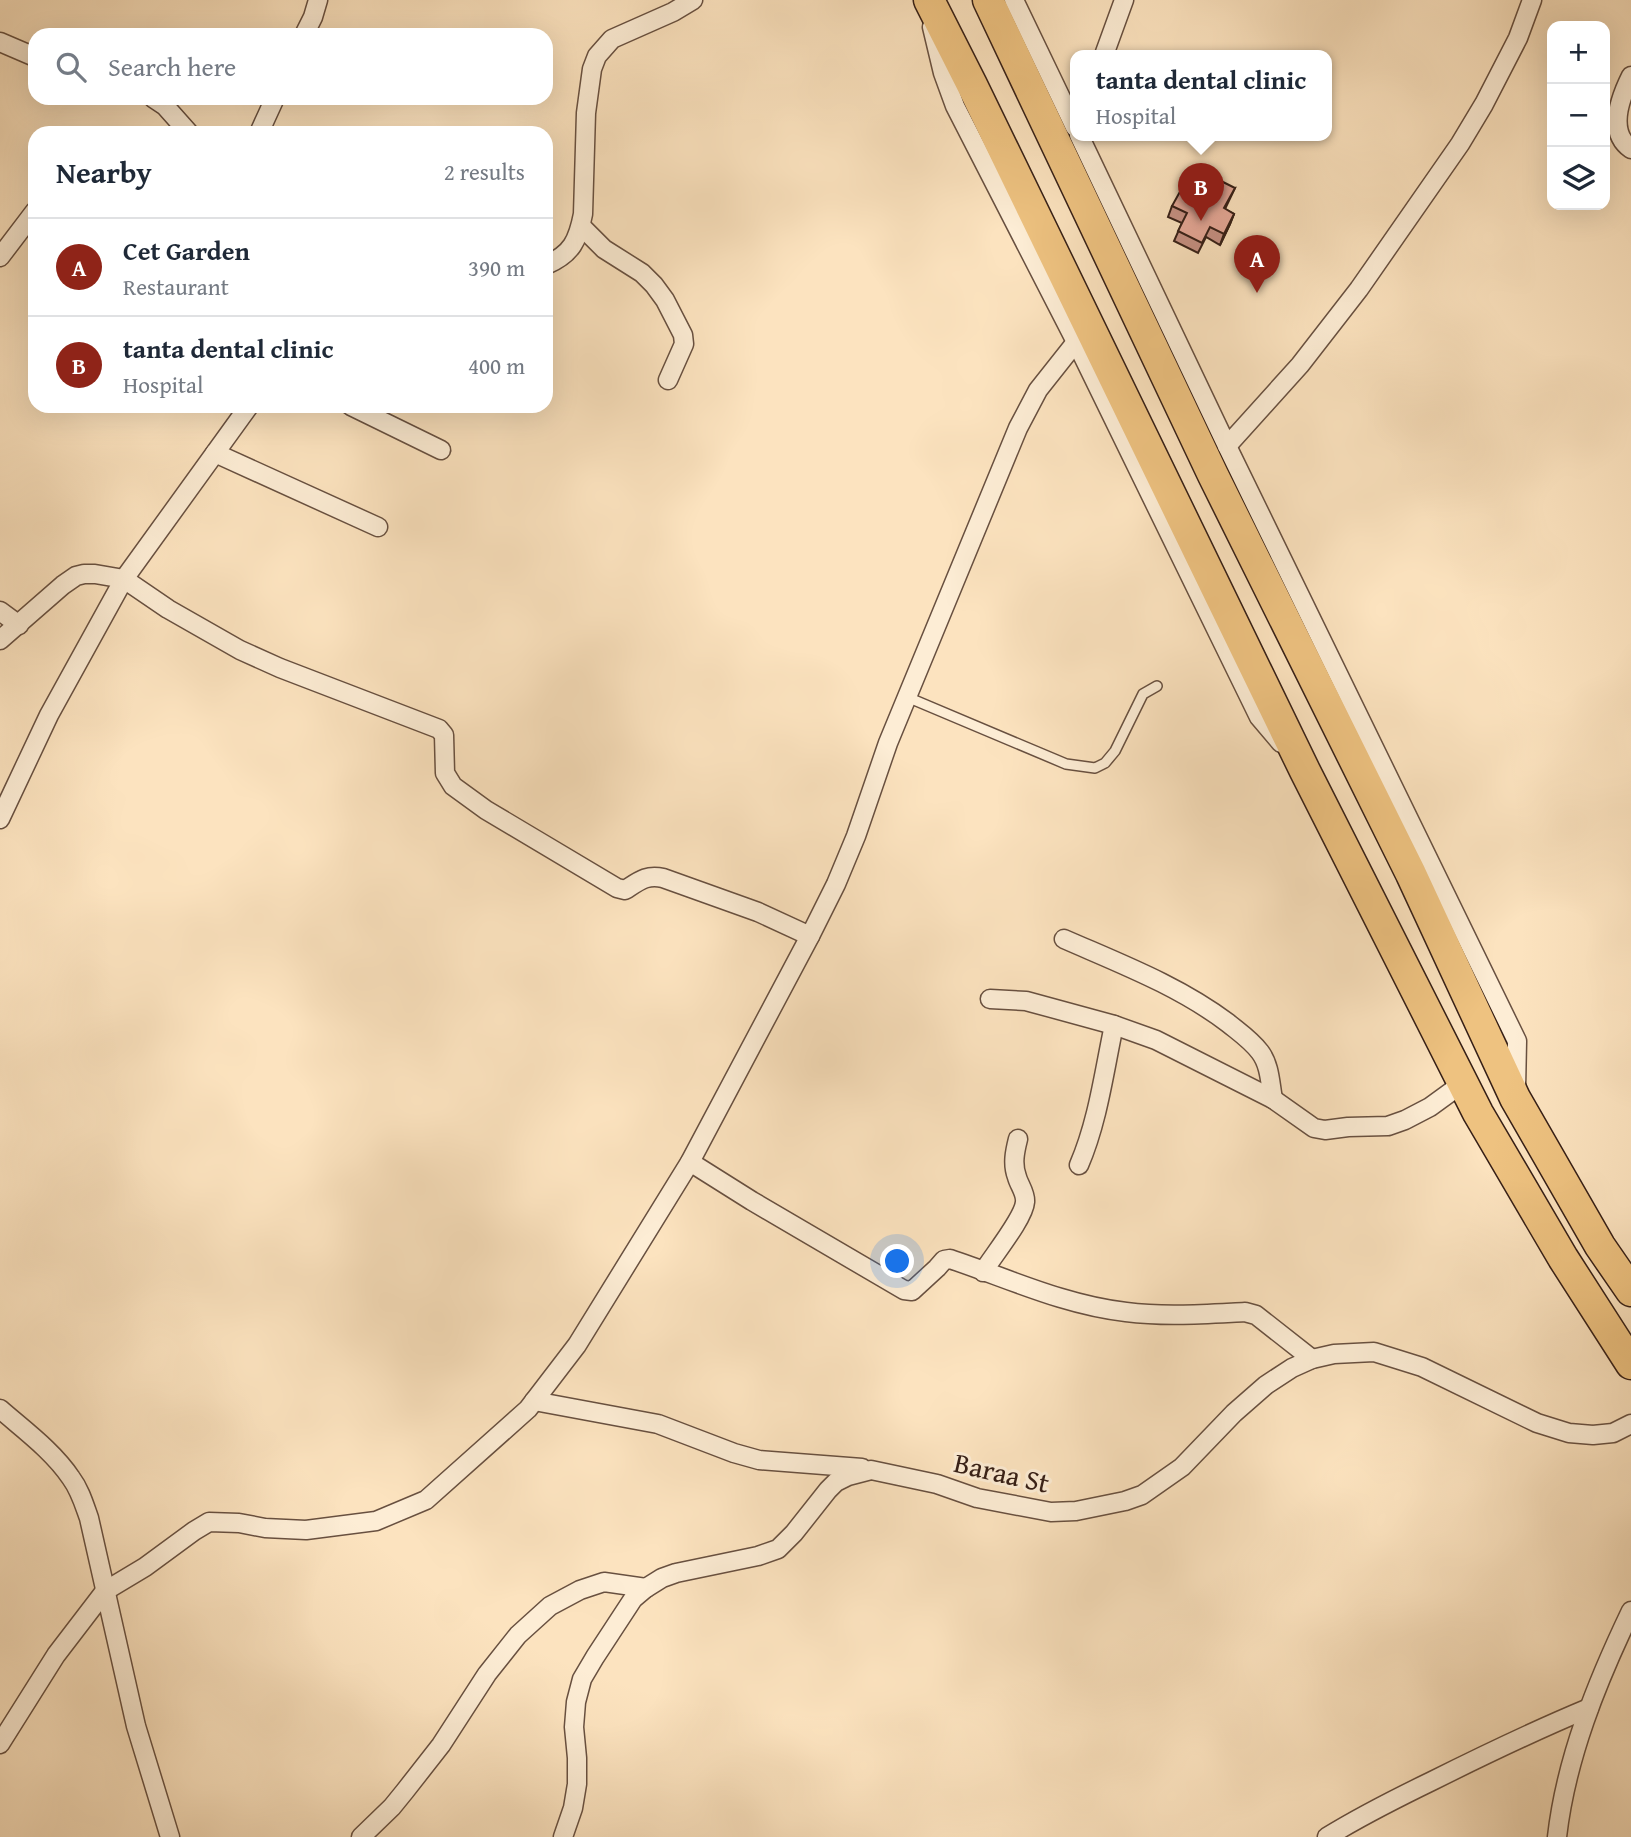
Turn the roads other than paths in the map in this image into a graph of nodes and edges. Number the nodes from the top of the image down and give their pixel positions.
1 (317, 0) edge
2 (693, 0) edge
3 (928, 0) edge
4 (988, 0) edge
5 (1014, 0) edge
6 (1124, 0) edge
7 (1527, 1) edge
8 (308, 28) edge
9 (0, 42) edge
10 (1106, 50) edge
11 (28, 54) edge
12 (1631, 76) edge
13 (164, 105) edge
14 (272, 105) edge
15 (1070, 117) edge
16 (183, 126) edge
17 (262, 126) edge
18 (1082, 141) edge
19 (1631, 149) edge
20 (28, 220) edge
21 (581, 226) junction
22 (0, 257) edge
23 (553, 262) edge
24 (1076, 342) junction
25 (668, 380) dead end
26 (243, 413) edge
27 (365, 413) edge
28 (1227, 446) junction
29 (442, 450) dead end
30 (215, 453) junction
31 (378, 527) dead end
32 (124, 579) junction
33 (0, 611) edge
34 (19, 625) junction
35 (0, 640) edge
36 (1157, 686) dead end
37 (906, 697) junction
38 (1351, 753) junction
39 (1305, 771) junction
40 (0, 819) edge
41 (1411, 874) junction
42 (1367, 892) junction
43 (810, 936) junction
44 (1064, 939) dead end
45 (990, 999) dead end
46 (1114, 1025) junction
47 (1463, 1083) junction
48 (1516, 1098) junction
49 (1273, 1099) junction
50 (1018, 1139) dead end
51 (690, 1161) junction
52 (1079, 1165) dead end
53 (983, 1272) junction
54 (1631, 1292) edge
55 (1312, 1359) junction
56 (1631, 1364) edge
57 (534, 1401) junction
58 (0, 1409) edge
59 (1631, 1424) edge
60 (871, 1471) junction
61 (646, 1588) junction
62 (105, 1591) junction
63 (1631, 1611) edge
64 (1589, 1708) junction
65 (0, 1744) edge
66 (1348, 1832) edge
67 (170, 1837) edge
68 (361, 1837) edge
69 (563, 1837) edge
70 (1327, 1837) edge
71 (1557, 1837) edge

1 - 8 street
2 - 21 street
3 - 24 street
3 - 39 highway
4 - 38 highway
5 - 15 street
6 - 10 street
7 - 28 street
9 - 11 street
12 - 19 street
13 - 16 street
14 - 17 street
18 - 28 street
20 - 22 street
21 - 23 street
21 - 25 street
24 - 37 street
24 - 39 street
26 - 30 street
27 - 29 street
28 - 48 street
30 - 31 street
30 - 32 street
32 - 34 street
32 - 40 street
32 - 43 street
33 - 34 street
34 - 35 street
36 - 37 lane
37 - 43 street
38 - 39 highway
38 - 41 highway
39 - 42 highway
41 - 42 highway
41 - 48 highway
42 - 47 highway
43 - 51 street
44 - 49 street
45 - 46 street
46 - 49 street
46 - 52 street
47 - 49 street
47 - 56 highway
48 - 54 highway
50 - 53 street
51 - 53 street
51 - 57 street
53 - 55 street
55 - 59 street, Baraa St
55 - 60 street, Baraa St
57 - 60 street
57 - 62 street
58 - 62 street
60 - 61 street, Baraa St
61 - 68 street
61 - 69 street, Baraa St
62 - 65 street
62 - 67 street
63 - 64 street
64 - 66 street
64 - 71 street
66 - 70 street

